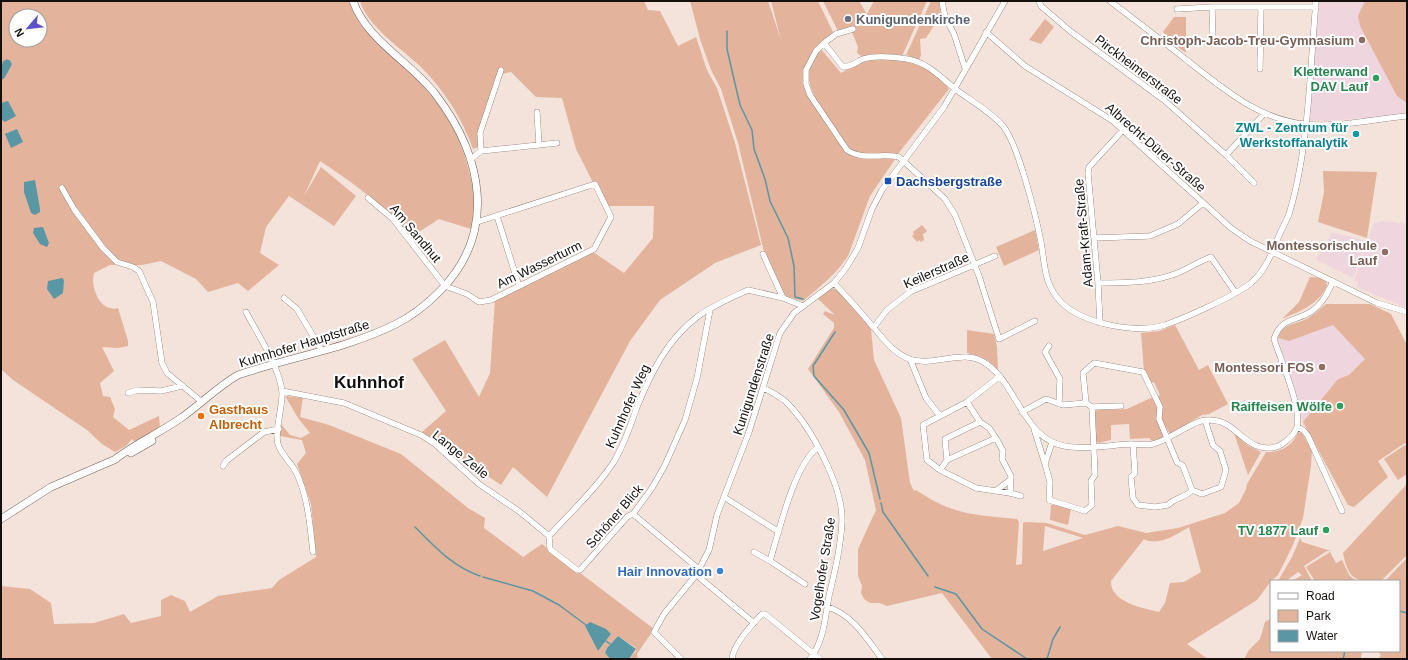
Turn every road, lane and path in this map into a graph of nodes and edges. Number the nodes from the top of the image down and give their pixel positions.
1 (353, 1) edge
2 (942, 1) edge
3 (1004, 1) edge
4 (1039, 1) edge
5 (1110, 1) edge
6 (1316, 4) edge
7 (1212, 6) junction
8 (1261, 7) junction
9 (1177, 9) dead end
10 (853, 29) dead end
11 (986, 32) junction
12 (1213, 39) dead end
13 (824, 43) junction
14 (965, 68) junction
15 (1260, 69) dead end
16 (501, 70) dead end
17 (955, 89) junction
18 (537, 112) dead end
19 (1264, 114) junction
20 (1407, 116) edge
21 (1305, 124) junction
22 (1123, 130) junction
23 (557, 143) dead end
24 (539, 145) junction
25 (481, 150) junction
26 (1226, 155) junction
27 (471, 159) junction
28 (902, 161) junction
29 (1254, 183) dead end
30 (62, 188) dead end
31 (368, 198) dead end
32 (1203, 203) junction
33 (497, 216) junction
34 (477, 222) junction
35 (1094, 238) junction
36 (1272, 252) junction
37 (763, 254) dead end
38 (995, 256) dead end
39 (975, 265) junction
40 (1333, 281) junction
41 (834, 283) junction
42 (1098, 283) junction
43 (445, 286) junction
44 (519, 286) junction
45 (1235, 292) junction
46 (284, 298) dead end
47 (783, 298) junction
48 (802, 306) junction
49 (710, 310) junction
50 (246, 312) dead end
51 (1407, 312) edge
52 (1035, 321) dead end
53 (1100, 323) junction
54 (874, 327) junction
55 (1049, 346) dead end
56 (322, 351) junction
57 (910, 359) junction
58 (273, 364) junction
59 (1000, 376) junction
60 (182, 386) junction
61 (763, 388) junction
62 (282, 391) junction
63 (128, 393) dead end
64 (202, 402) junction
65 (967, 402) junction
66 (1086, 403) junction
67 (1059, 404) junction
68 (1121, 406) dead end
69 (1092, 407) junction
70 (1022, 412) junction
71 (940, 416) junction
72 (1204, 420) junction
73 (980, 422) junction
74 (172, 424) junction
75 (1297, 427) junction
76 (278, 429) junction
77 (1034, 429) junction
78 (996, 438) junction
79 (1168, 439) junction
80 (1052, 442) junction
81 (1133, 444) junction
82 (1094, 446) junction
83 (817, 448) junction
84 (114, 460) junction
85 (947, 460) junction
86 (1045, 464) junction
87 (223, 466) dead end
88 (940, 470) junction
89 (1010, 480) junction
90 (997, 490) junction
91 (1192, 490) junction
92 (1010, 493) junction
93 (1021, 496) dead end
94 (727, 499) dead end
95 (1342, 511) dead end
96 (633, 514) junction
97 (1, 519) edge
98 (779, 532) junction
99 (549, 536) junction
100 (313, 552) dead end
101 (754, 552) dead end
102 (770, 561) junction
103 (700, 570) junction
104 (696, 575) junction
105 (702, 579) junction
106 (805, 584) dead end
107 (828, 607) junction
108 (754, 623) junction
109 (814, 654) junction
110 (681, 659) edge
111 (732, 659) edge
112 (810, 659) edge
113 (820, 659) edge
114 (882, 659) edge

1 - 27 street, Kuhnhofer Hauptstraße
2 - 14 street
3 - 11 street, Kunigundenstraße
4 - 26 street, Pirckheimerstraße
5 - 19 street
6 - 8 street
6 - 21 street
7 - 8 street
7 - 9 street
7 - 12 street
8 - 15 street
10 - 13 street
11 - 14 street, Kunigundenstraße
11 - 22 street, Albrecht-Dürer-Straße
13 - 17 street
13 - 28 street
14 - 17 street, Kunigundenstraße
16 - 25 street
17 - 28 street, Kunigundenstraße
17 - 53 street
18 - 24 street
19 - 21 street
19 - 26 street
20 - 21 street
21 - 36 street
22 - 32 street, Albrecht-Dürer-Straße
22 - 35 street, Adam-Kraft-Straße
23 - 24 street
24 - 25 street
25 - 27 street
26 - 29 street, Pirckheimerstraße
27 - 34 street, Kuhnhofer Hauptstraße
28 - 39 street
28 - 41 street, Kunigundenstraße
30 - 60 street
31 - 43 street, Am Sandhut
32 - 35 street
32 - 36 street, Albrecht-Dürer-Straße
33 - 34 street, Am Wasserturm
33 - 44 street
33 - 44 street, Am Wasserturm
34 - 43 street, Kuhnhofer Hauptstraße
35 - 42 street, Adam-Kraft-Straße
36 - 40 street, Albrecht-Dürer-Straße
36 - 45 street
37 - 47 street
38 - 39 street, Keilerstraße
39 - 52 street
39 - 54 street, Keilerstraße
40 - 51 street, Albrecht-Dürer-Straße
40 - 75 street
41 - 48 street, Kunigundenstraße
41 - 54 street
42 - 45 street
42 - 53 street, Adam-Kraft-Straße
43 - 44 street, Am Wasserturm
43 - 56 street, Kuhnhofer Hauptstraße
45 - 53 street
46 - 56 street
47 - 48 street, Kuhnhofer Weg
47 - 49 street, Kuhnhofer Weg
48 - 61 street, Kunigundenstraße
49 - 96 street, Schöner Blick
49 - 99 street, Kuhnhofer Weg
50 - 58 street
54 - 57 street
55 - 67 street
56 - 58 street, Kuhnhofer Hauptstraße
57 - 59 street
57 - 71 street
58 - 62 street
58 - 64 street, Kuhnhofer Hauptstraße
59 - 65 street
59 - 70 street
60 - 63 street
60 - 64 street
61 - 83 street, Vogelhofer Straße
61 - 103 street, Kunigundenstraße
62 - 76 street
62 - 99 street, Lange Zeile
64 - 74 street, Kuhnhofer Hauptstraße
65 - 71 street
65 - 73 street
66 - 67 street
66 - 69 street
66 - 79 street
67 - 70 street
68 - 69 street
69 - 82 street
70 - 77 street
71 - 88 street
72 - 75 street
72 - 79 street
72 - 91 street
73 - 78 street
73 - 85 street
74 - 84 street, Kuhnhofer Hauptstraße
74 - 84 street
75 - 95 street
76 - 87 street
76 - 100 street
77 - 80 street
77 - 86 street
78 - 85 street
78 - 89 street
79 - 81 street
79 - 91 street
80 - 82 street
80 - 86 street
81 - 82 street
81 - 91 street
82 - 86 street
83 - 98 street
83 - 107 street, Vogelhofer Straße
84 - 97 street
85 - 88 street
88 - 90 street
89 - 90 street
89 - 92 street
90 - 92 street
92 - 93 street
94 - 98 street
96 - 99 street, Schöner Blick
96 - 103 street
98 - 102 street
101 - 102 street
102 - 106 street
103 - 104 street, Kunigundenstraße
103 - 105 street
104 - 105 street
104 - 110 street, Kunigundenstraße
105 - 108 street
107 - 109 street, Vogelhofer Straße
107 - 114 street
108 - 109 street
108 - 111 street
109 - 112 street, Vogelhofer Straße
109 - 113 street

